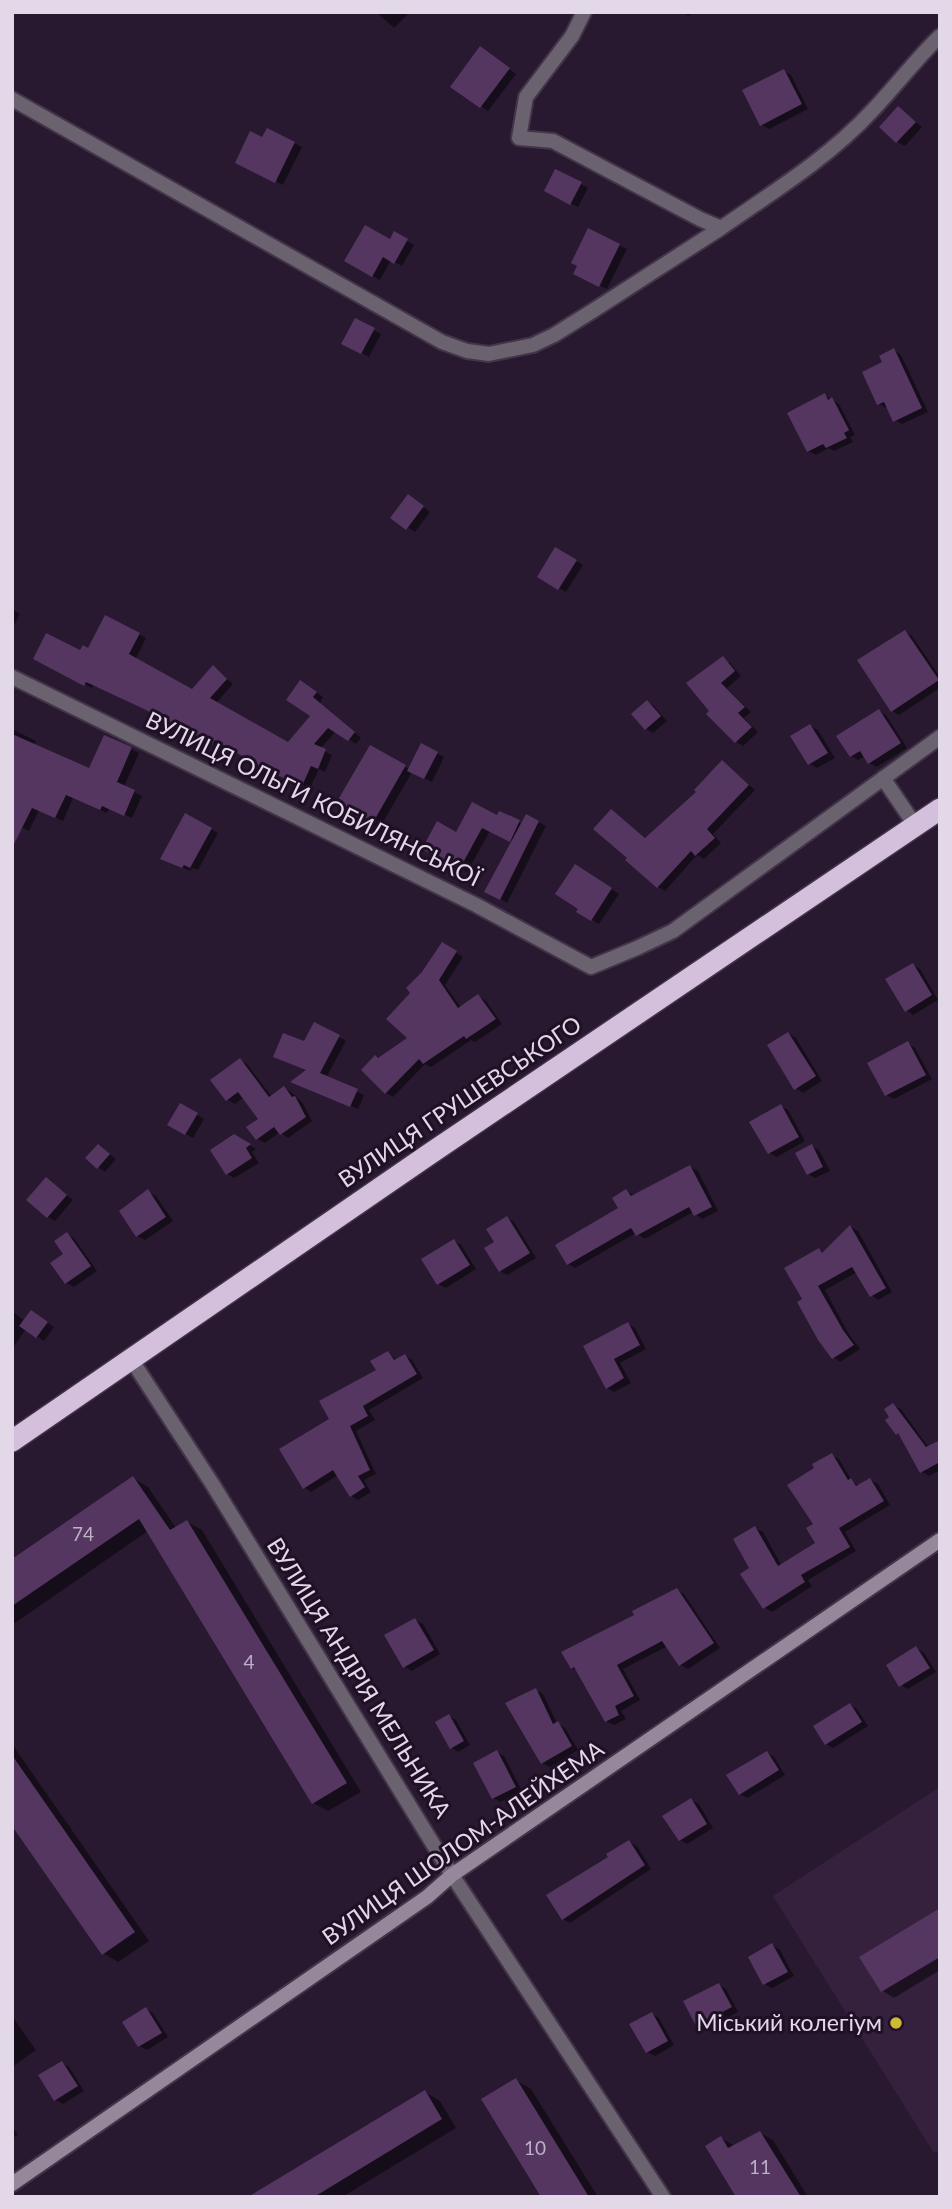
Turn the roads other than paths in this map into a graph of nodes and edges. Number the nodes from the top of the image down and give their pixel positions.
1 (584, 12) edge
2 (940, 36) edge
3 (12, 99) edge
4 (721, 228) junction
5 (12, 677) edge
6 (940, 737) edge
7 (883, 778) junction
8 (940, 809) edge
9 (915, 825) junction
10 (131, 1359) junction
11 (12, 1441) edge
12 (940, 1540) edge
13 (452, 1875) junction
14 (12, 2184) edge
15 (663, 2197) edge

1 - 4 street
2 - 4 street
3 - 4 street
5 - 7 street, ВУЛИЦЯ ОЛЬГИ КОБИЛЯНСЬКОЇ
6 - 7 street
7 - 9 street
8 - 9 highway, ВУЛИЦЯ ГРУШЕВСЬКОГО
9 - 10 highway, ВУЛИЦЯ ГРУШЕВСЬКОГО
10 - 11 highway, ВУЛИЦЯ ГРУШЕВСЬКОГО
10 - 13 street, ВУЛИЦЯ АНДРІЯ МЕЛЬНИКА
12 - 13 street, ВУЛИЦЯ ШОЛОМ-АЛЕЙХЕМА
13 - 14 street, ВУЛИЦЯ ШОЛОМ-АЛЕЙХЕМА
13 - 15 street, ВУЛИЦЯ АНДРІЯ МЕЛЬНИКА

